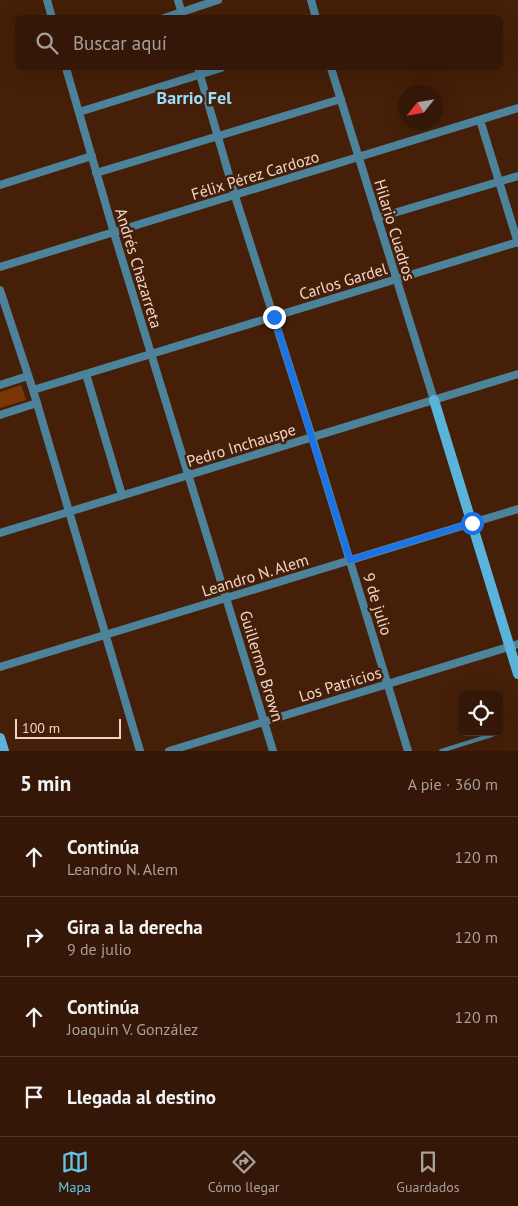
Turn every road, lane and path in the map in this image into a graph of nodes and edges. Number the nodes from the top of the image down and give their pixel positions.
1 (47, 0) edge
2 (178, 0) edge
3 (218, 0) edge
4 (311, 0) edge
5 (51, 15) edge
6 (182, 15) edge
7 (315, 15) edge
8 (67, 70) edge
9 (333, 70) edge
10 (198, 71) edge
11 (341, 99) junction
12 (518, 108) edge
13 (79, 112) junction
14 (480, 120) junction
15 (218, 136) junction
16 (92, 156) junction
17 (359, 158) junction
18 (96, 173) junction
19 (518, 176) edge
20 (499, 182) junction
21 (0, 185) edge
22 (235, 196) junction
23 (377, 218) junction
24 (114, 233) junction
25 (518, 242) edge
26 (0, 267) edge
27 (396, 279) junction
28 (0, 290) edge
29 (274, 317) junction
30 (152, 354) junction
31 (86, 374) junction
32 (518, 374) edge
33 (28, 376) junction
34 (0, 385) edge
35 (33, 390) junction
36 (434, 400) junction
37 (37, 404) junction
38 (0, 415) edge
39 (312, 437) junction
40 (188, 475) junction
41 (122, 495) junction
42 (518, 508) edge
43 (70, 511) junction
44 (472, 523) junction
45 (0, 533) edge
46 (350, 560) junction
47 (226, 598) junction
48 (106, 634) junction
49 (514, 645) edge
50 (0, 667) edge
51 (518, 674) edge
52 (388, 684) junction
53 (264, 722) junction
54 (489, 736) edge
55 (0, 738) edge
56 (4, 751) edge
57 (140, 751) edge
58 (170, 751) edge
59 (273, 751) edge
60 (408, 751) edge
61 (442, 751) edge

1 - 5 street
2 - 6 street
3 - 6 street
4 - 7 street
8 - 13 street, Andrés Chazarreta
9 - 11 street, Hilario Cuadros
10 - 13 street
10 - 15 street, 9 de julio
11 - 15 street
11 - 17 street, Hilario Cuadros
12 - 14 street, Félix Pérez Cardozo
13 - 16 street, Andrés Chazarreta
14 - 17 street, Félix Pérez Cardozo
14 - 20 street
15 - 18 street
15 - 22 street, 9 de julio
16 - 18 street, Andrés Chazarreta
16 - 21 street
17 - 22 street, Félix Pérez Cardozo
17 - 23 street, Hilario Cuadros
18 - 24 street, Andrés Chazarreta
19 - 20 street
20 - 23 street
20 - 25 street
22 - 24 street, Félix Pérez Cardozo
22 - 29 street, 9 de julio
23 - 27 street, Hilario Cuadros
24 - 26 street, Félix Pérez Cardozo
24 - 30 street, Andrés Chazarreta
25 - 27 street, Carlos Gardel
27 - 29 street, Carlos Gardel
27 - 36 street, Hilario Cuadros
28 - 33 street
29 - 30 street, Carlos Gardel
29 - 39 street, 9 de julio
30 - 31 street, Carlos Gardel
30 - 40 street, Andrés Chazarreta
31 - 35 street, Carlos Gardel
31 - 41 street
32 - 36 street, Pedro Inchauspe
33 - 34 street
33 - 35 street
35 - 37 street
36 - 39 street, Pedro Inchauspe
36 - 44 main road
37 - 38 street
37 - 43 street
39 - 40 street, Pedro Inchauspe
39 - 46 street, 9 de julio
40 - 41 street, Pedro Inchauspe
40 - 47 street, Guillermo Brown
41 - 43 street, Pedro Inchauspe
42 - 44 street, Leandro N. Alem
43 - 45 street, Pedro Inchauspe
43 - 48 street
44 - 46 street, Leandro N. Alem
44 - 49 main road
46 - 47 street, Leandro N. Alem
46 - 52 street, 9 de julio
47 - 48 street, Leandro N. Alem
47 - 53 street, Guillermo Brown
48 - 50 street, Leandro N. Alem
48 - 57 street
49 - 51 main road
49 - 52 street, Los Patricios
52 - 53 street, Los Patricios
52 - 60 street, 9 de julio
53 - 58 street, Los Patricios
53 - 59 street, Guillermo Brown
54 - 61 lane
55 - 56 main road

